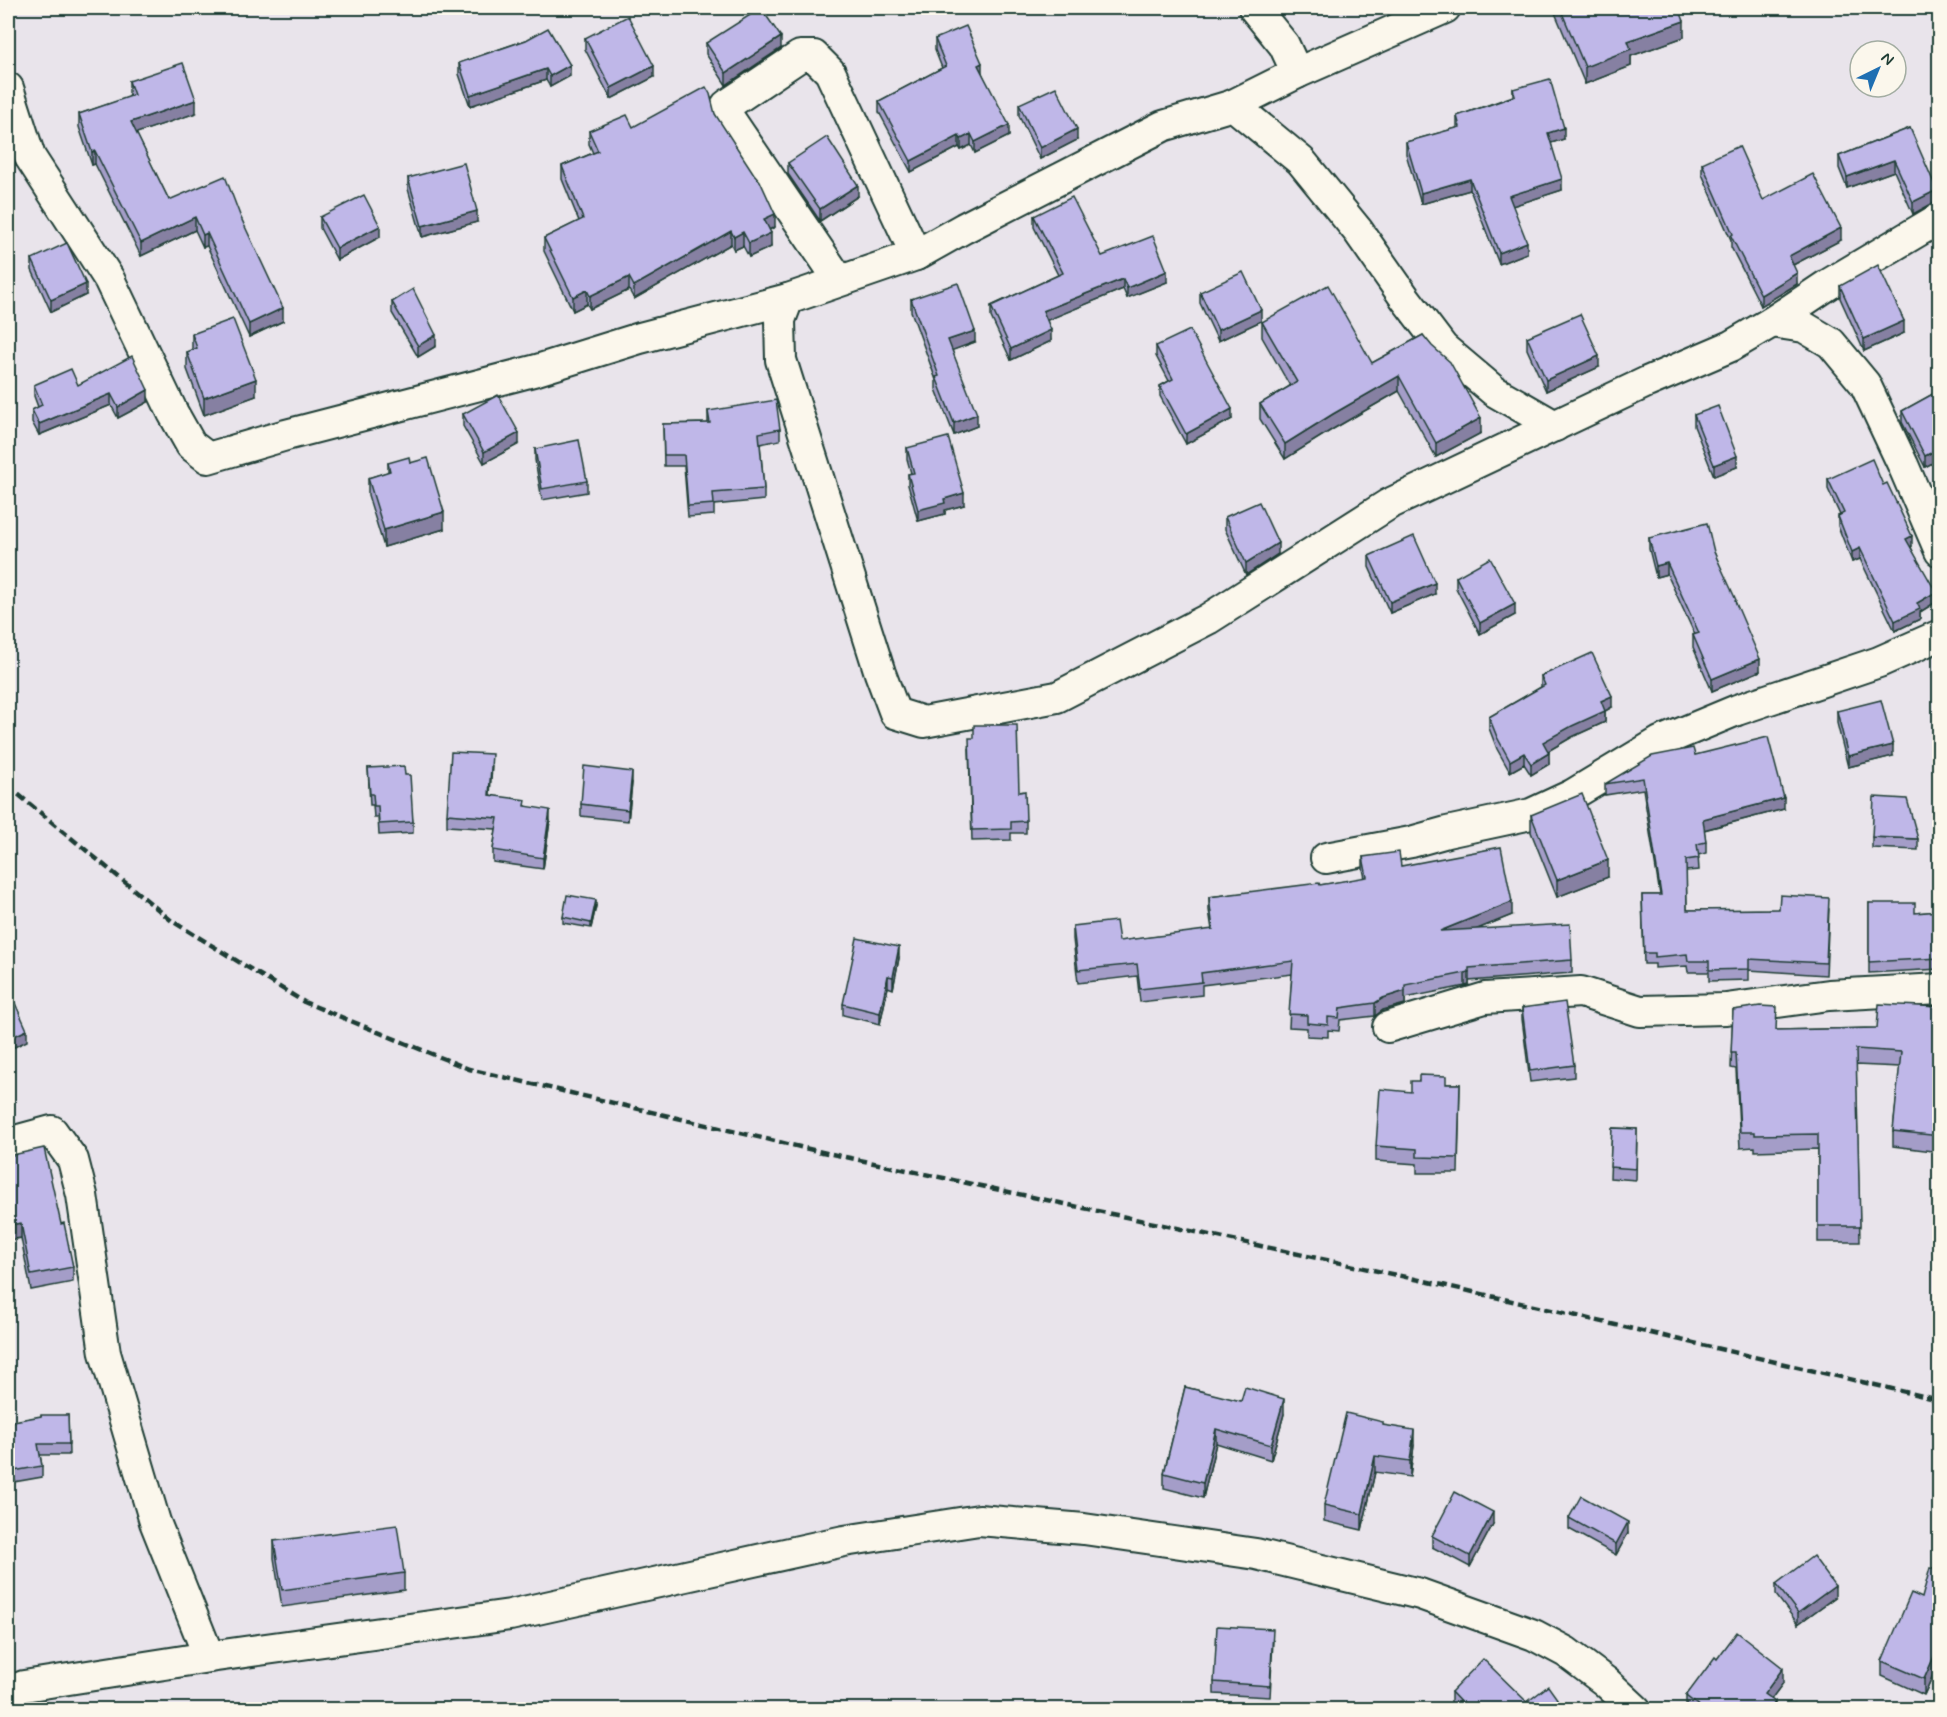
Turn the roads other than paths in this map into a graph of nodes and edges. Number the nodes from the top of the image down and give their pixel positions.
1 (1254, 8) edge
2 (1445, 8) edge
3 (1297, 73) junction
4 (8, 88) edge
5 (1233, 105) junction
6 (1940, 218) edge
7 (916, 255) junction
8 (839, 280) junction
9 (788, 299) junction
10 (1772, 322) junction
11 (1555, 426) junction
12 (1940, 551) edge
13 (1940, 635) edge
14 (1326, 858) dead end
15 (1940, 989) edge
16 (1388, 1027) dead end
17 (8, 1143) edge
18 (209, 1657) junction
19 (8, 1692) edge
20 (1636, 1710) edge

1 - 3 street
2 - 3 street
3 - 5 street
4 - 9 street
5 - 7 street
5 - 11 street
6 - 10 street
7 - 8 street
7 - 8 street
8 - 9 street
9 - 11 street
10 - 11 street
10 - 12 street
13 - 14 street
15 - 16 street
17 - 18 street
18 - 19 street
18 - 20 street

